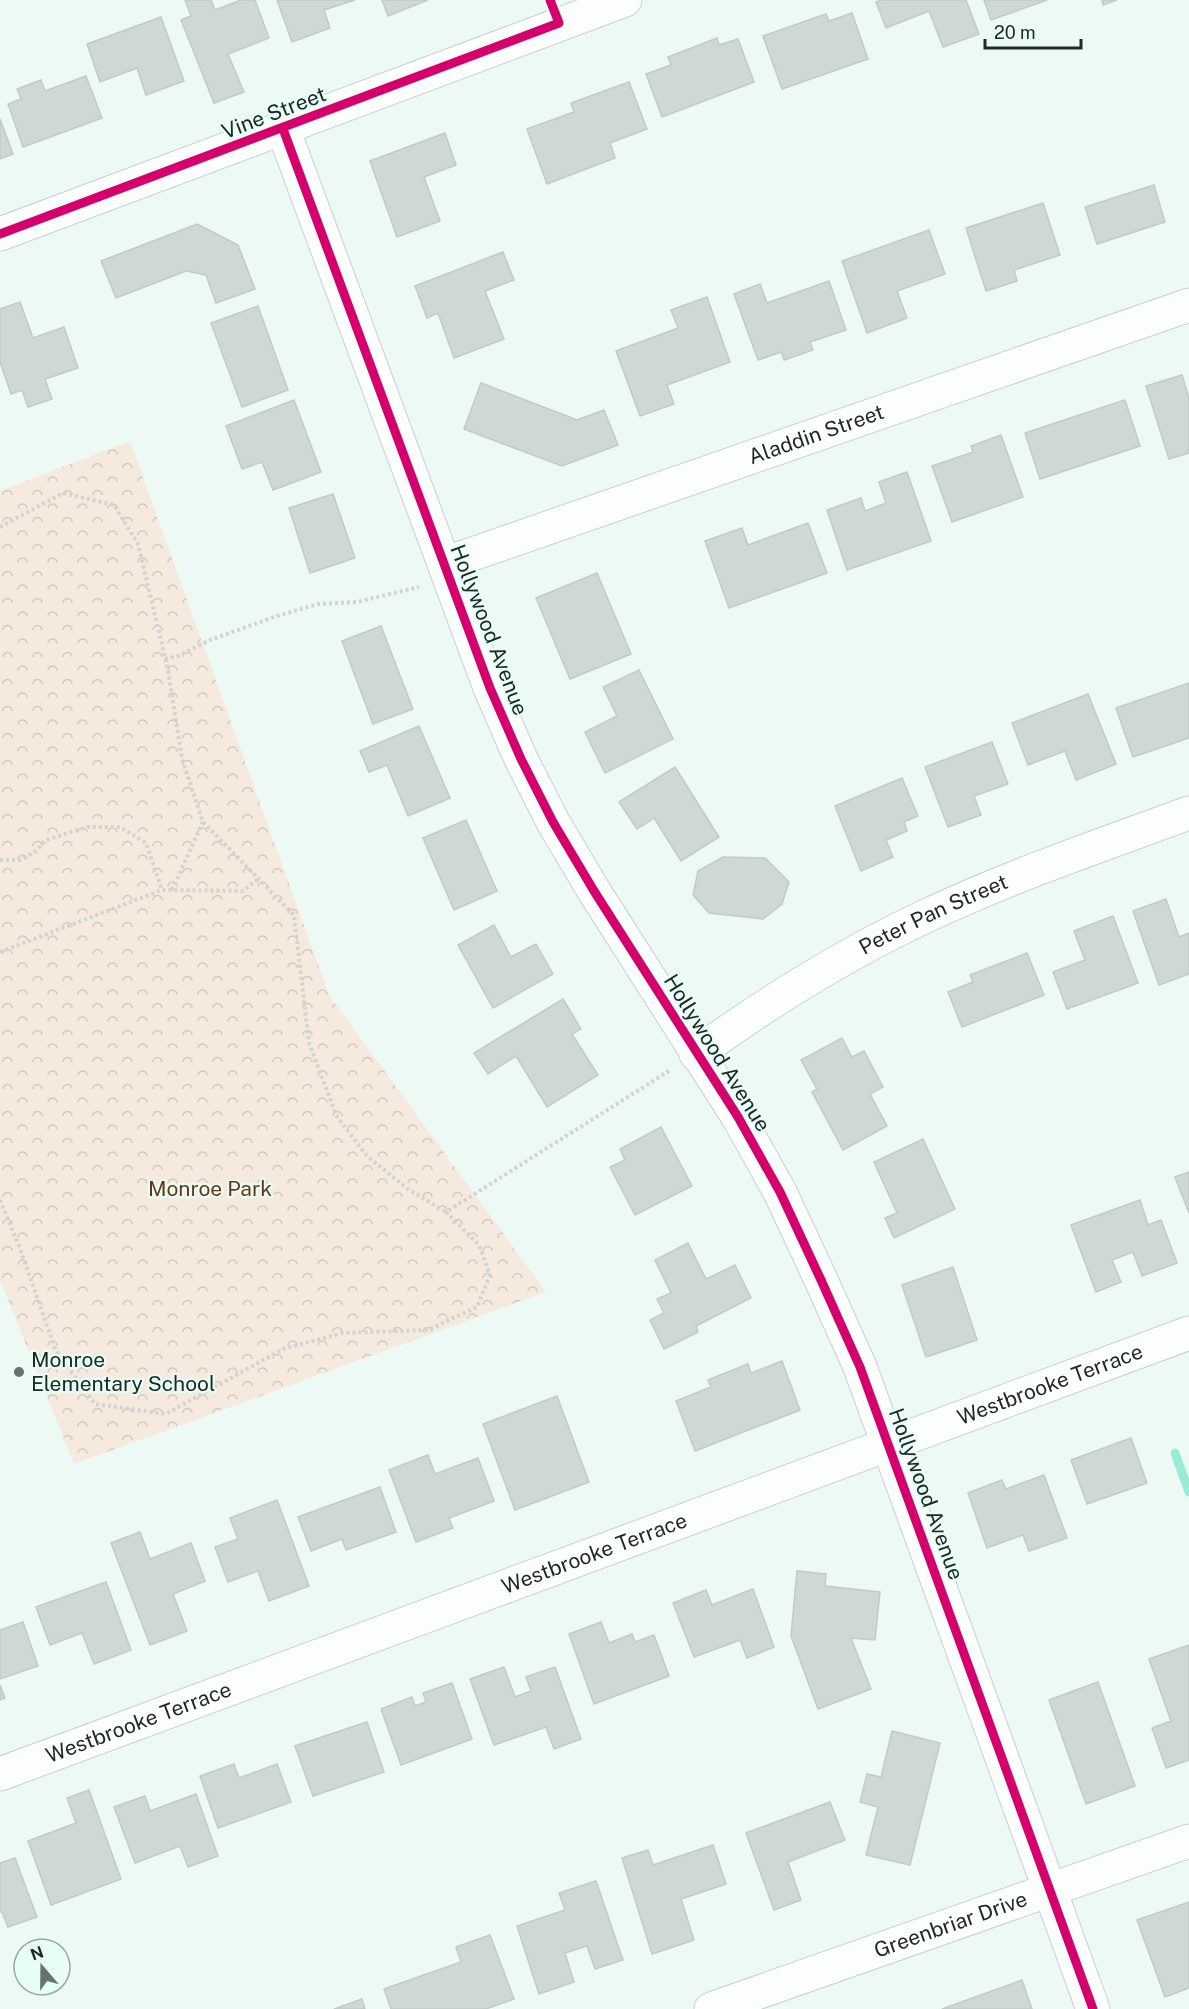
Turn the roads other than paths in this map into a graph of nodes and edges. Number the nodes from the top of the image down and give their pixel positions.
1 (626, 0) edge
2 (555, 12) edge
3 (284, 129) junction
4 (0, 234) edge
5 (1189, 305) edge
6 (447, 572) junction
7 (1189, 813) edge
8 (696, 1054) junction
9 (1189, 1333) edge
10 (888, 1444) junction
11 (0, 1774) edge
12 (1189, 1841) edge
13 (1051, 1890) junction
14 (711, 2009) edge
15 (1093, 2009) edge

1 - 2 street, Vine Street
2 - 3 street, Vine Street
3 - 4 street, Vine Street
3 - 6 street, Hollywood Avenue
5 - 6 street, Aladdin Street
6 - 8 street, Hollywood Avenue
7 - 8 street, Peter Pan Street
8 - 10 street, Hollywood Avenue
9 - 10 street, Westbrooke Terrace
10 - 11 street, Westbrooke Terrace
10 - 13 street, Hollywood Avenue
12 - 13 street, Greenbriar Drive
13 - 14 street, Greenbriar Drive
13 - 15 street, Hollywood Avenue

